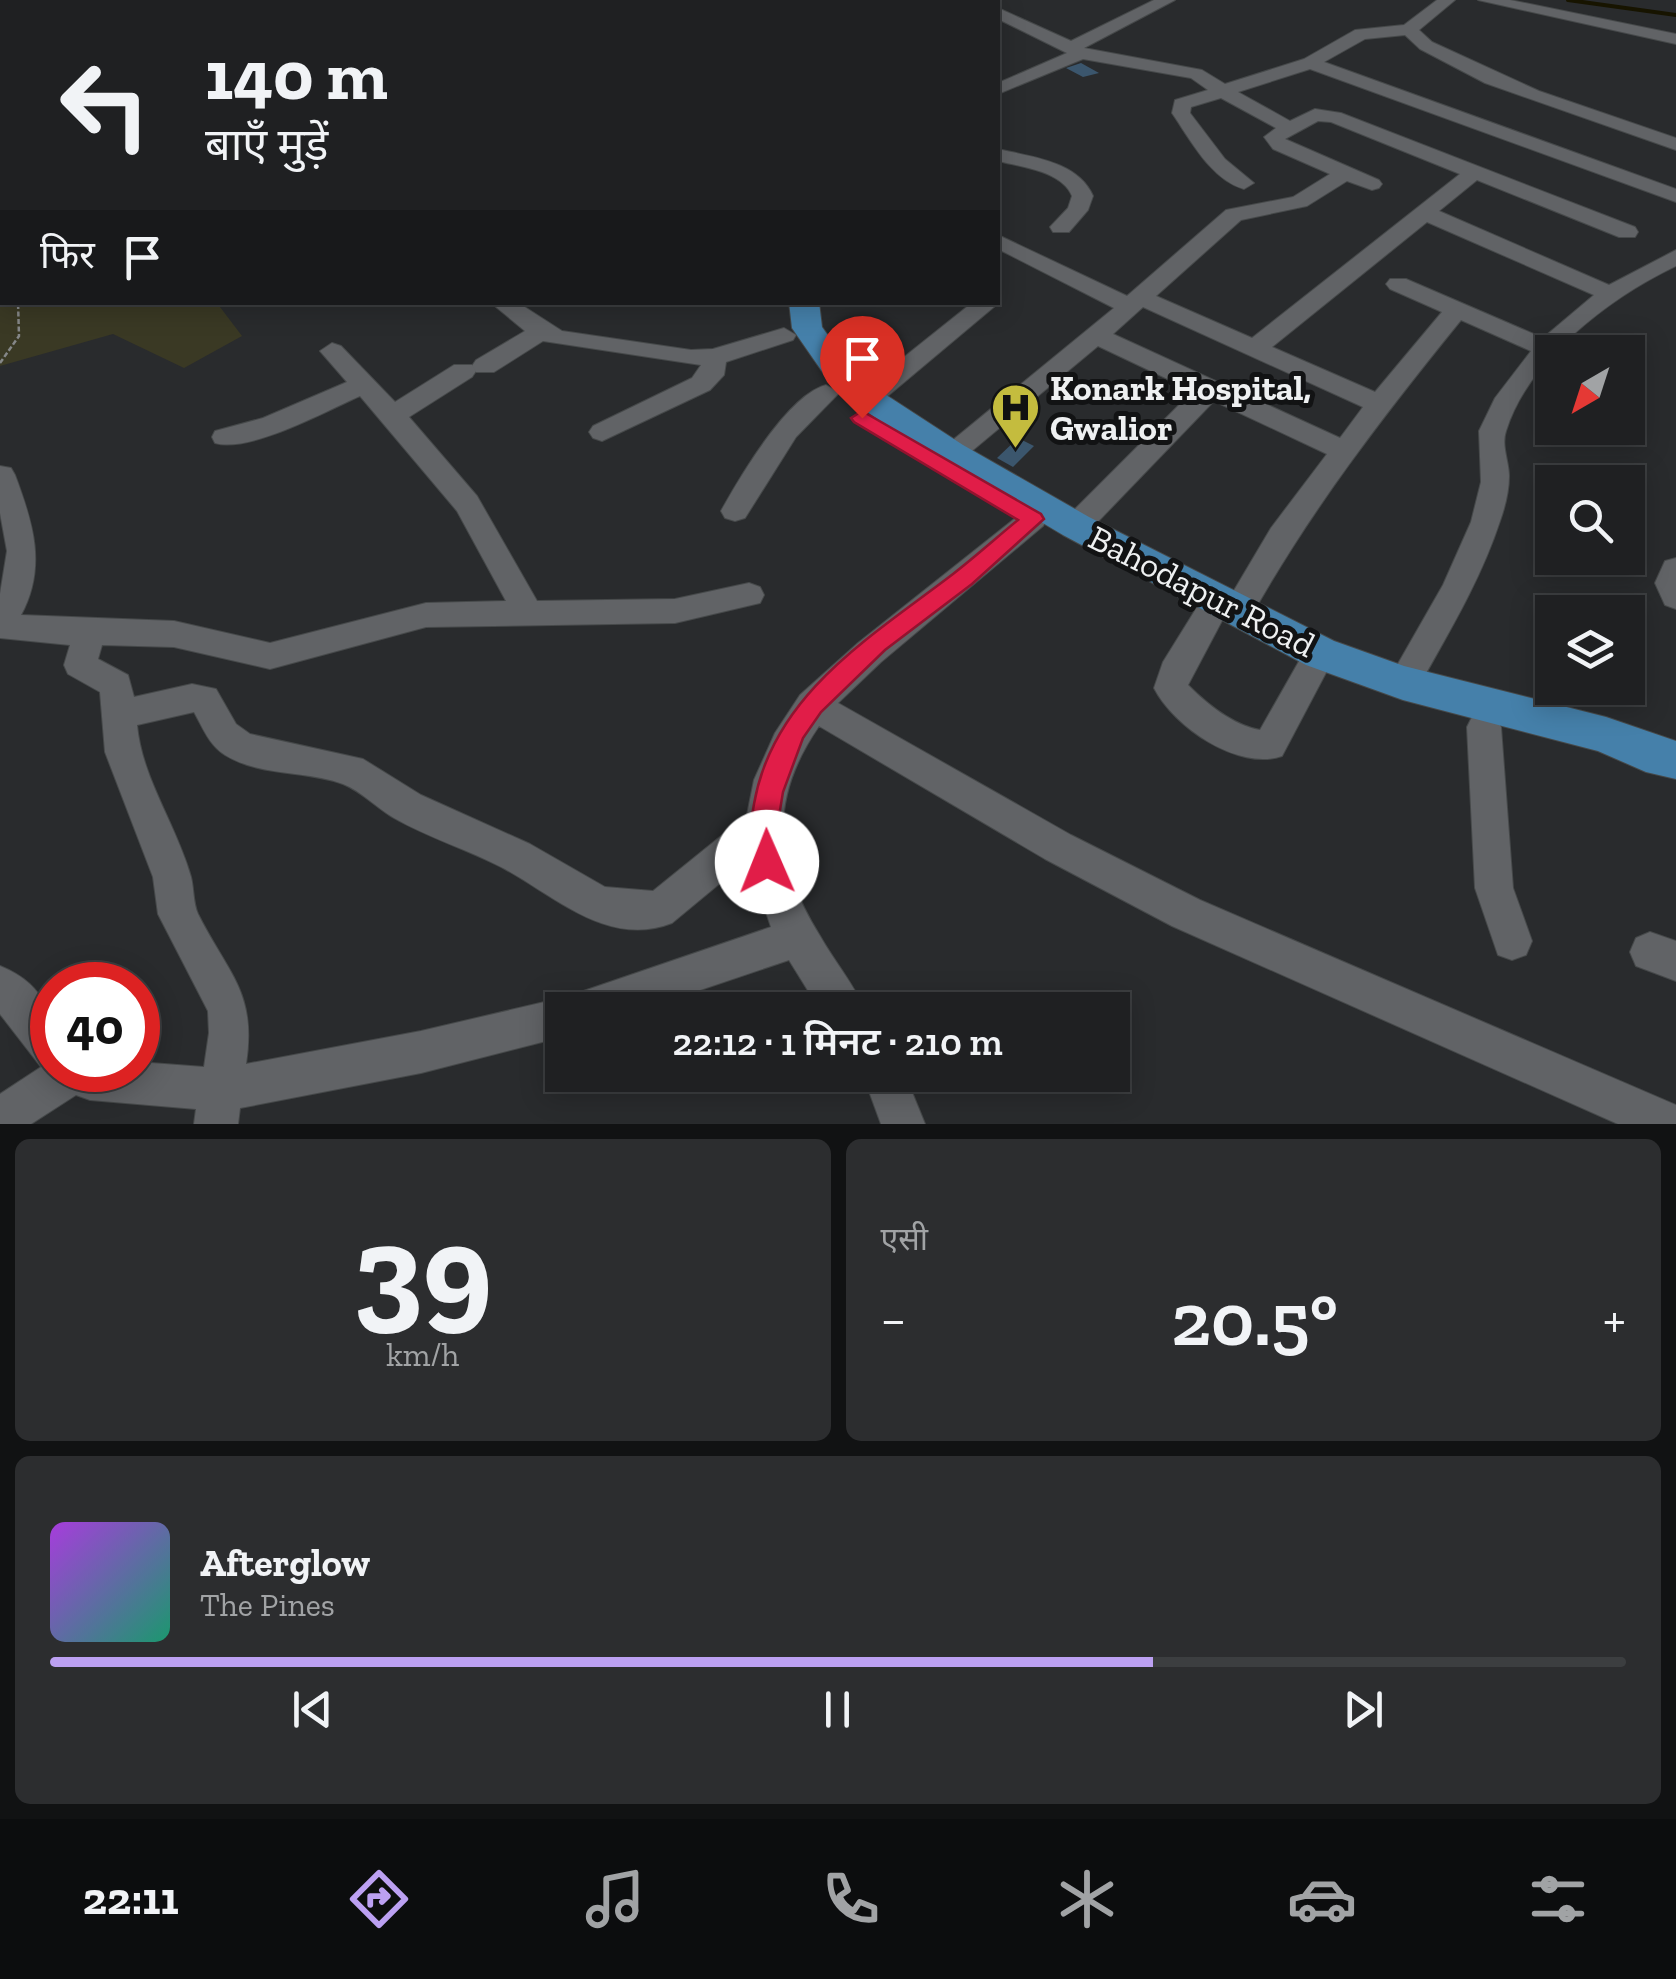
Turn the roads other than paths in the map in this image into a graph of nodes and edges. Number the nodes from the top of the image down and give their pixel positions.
1 (1167, 0) edge
2 (1446, 0) edge
3 (1486, 0) edge
4 (1000, 14) edge
5 (1409, 30) junction
6 (1676, 39) edge
7 (1076, 51) junction
8 (1310, 63) junction
9 (1000, 88) edge
10 (1220, 91) junction
11 (1288, 127) junction
12 (1676, 144) edge
13 (1628, 154) junction
14 (1000, 158) edge
15 (1345, 172) junction
16 (1474, 174) junction
17 (1244, 183) dead end
18 (1372, 184) dead end
19 (1676, 196) edge
20 (1425, 214) junction
21 (1060, 227) dead end
22 (1627, 232) dead end
23 (1000, 242) edge
24 (1468, 254) dead end
25 (1676, 258) edge
26 (1649, 268) junction
27 (1676, 282) edge
28 (1398, 284) dead end
29 (1136, 302) junction
30 (1604, 302) junction
31 (505, 305) edge
32 (780, 305) edge
33 (804, 305) edge
34 (982, 306) dead end
35 (1457, 310) junction
36 (541, 332) junction
37 (784, 335) junction
38 (1565, 335) edge
39 (1096, 336) junction
40 (1535, 345) edge
41 (1255, 348) junction
42 (332, 351) dead end
43 (716, 356) junction
44 (1535, 365) edge
45 (363, 385) junction
46 (1209, 390) junction
47 (826, 393) junction
48 (868, 399) junction
49 (1380, 404) junction
50 (392, 416) junction
51 (602, 432) dead end
52 (225, 438) dead end
53 (1346, 451) junction
54 (952, 453) junction
55 (1, 475) edge
56 (735, 511) dead end
57 (1033, 519) junction
58 (1076, 526) junction
59 (749, 595) dead end
60 (1224, 612) junction
61 (527, 614) junction
62 (0, 625) edge
63 (90, 634) junction
64 (1314, 665) junction
65 (1402, 683) junction
66 (812, 705) junction
67 (120, 714) junction
68 (1484, 727) junction
69 (1661, 756) edge
70 (764, 822) junction
71 (798, 937) junction
72 (1512, 941) dead end
73 (0, 986) edge
74 (635, 992) edge
75 (833, 992) edge
76 (30, 1019) edge
77 (545, 1020) edge
78 (32, 1092) edge
79 (149, 1092) edge
80 (890, 1092) edge
81 (218, 1107) edge
82 (0, 1119) edge
83 (902, 1124) edge
84 (1668, 1124) edge

1 - 7 street
2 - 5 street
3 - 6 street
4 - 7 street
5 - 8 street
5 - 13 street
7 - 9 street
7 - 10 street
8 - 10 street
8 - 13 street
10 - 11 street
10 - 17 street
11 - 15 street
11 - 16 street
12 - 13 street
13 - 19 street
14 - 21 street
15 - 18 street
15 - 29 street
16 - 20 street
16 - 22 street
20 - 30 street
20 - 41 street
23 - 29 street
24 - 30 street
25 - 26 street
26 - 27 street
26 - 30 street
28 - 35 street
29 - 39 street
29 - 41 street
30 - 38 street
31 - 36 street
32 - 37 main road
33 - 48 main road, Bahodapur Road
34 - 48 street
35 - 40 street
35 - 49 street
36 - 43 street
36 - 50 street
37 - 43 street
37 - 47 main road
39 - 46 street
39 - 54 street
41 - 49 street
42 - 45 street
43 - 51 street
44 - 65 street
45 - 50 street
45 - 52 street
46 - 53 street
46 - 58 street
47 - 56 street
47 - 57 main road
48 - 54 main road, Bahodapur Road
49 - 53 street
50 - 61 street
53 - 60 street
54 - 58 main road, Bahodapur Road
55 - 62 street
57 - 60 main road
57 - 66 street
58 - 60 main road, Bahodapur Road
59 - 61 street
60 - 64 main road
60 - 64 street
60 - 65 main road, Bahodapur Road
61 - 63 street
62 - 63 street
63 - 67 street
64 - 68 main road
65 - 69 main road, Bahodapur Road
66 - 70 street
66 - 84 street
67 - 70 street
67 - 81 street
68 - 69 main road
68 - 72 street
70 - 71 street
71 - 74 street
71 - 75 street
73 - 76 street
77 - 81 street
78 - 82 street
79 - 81 street
80 - 83 street

